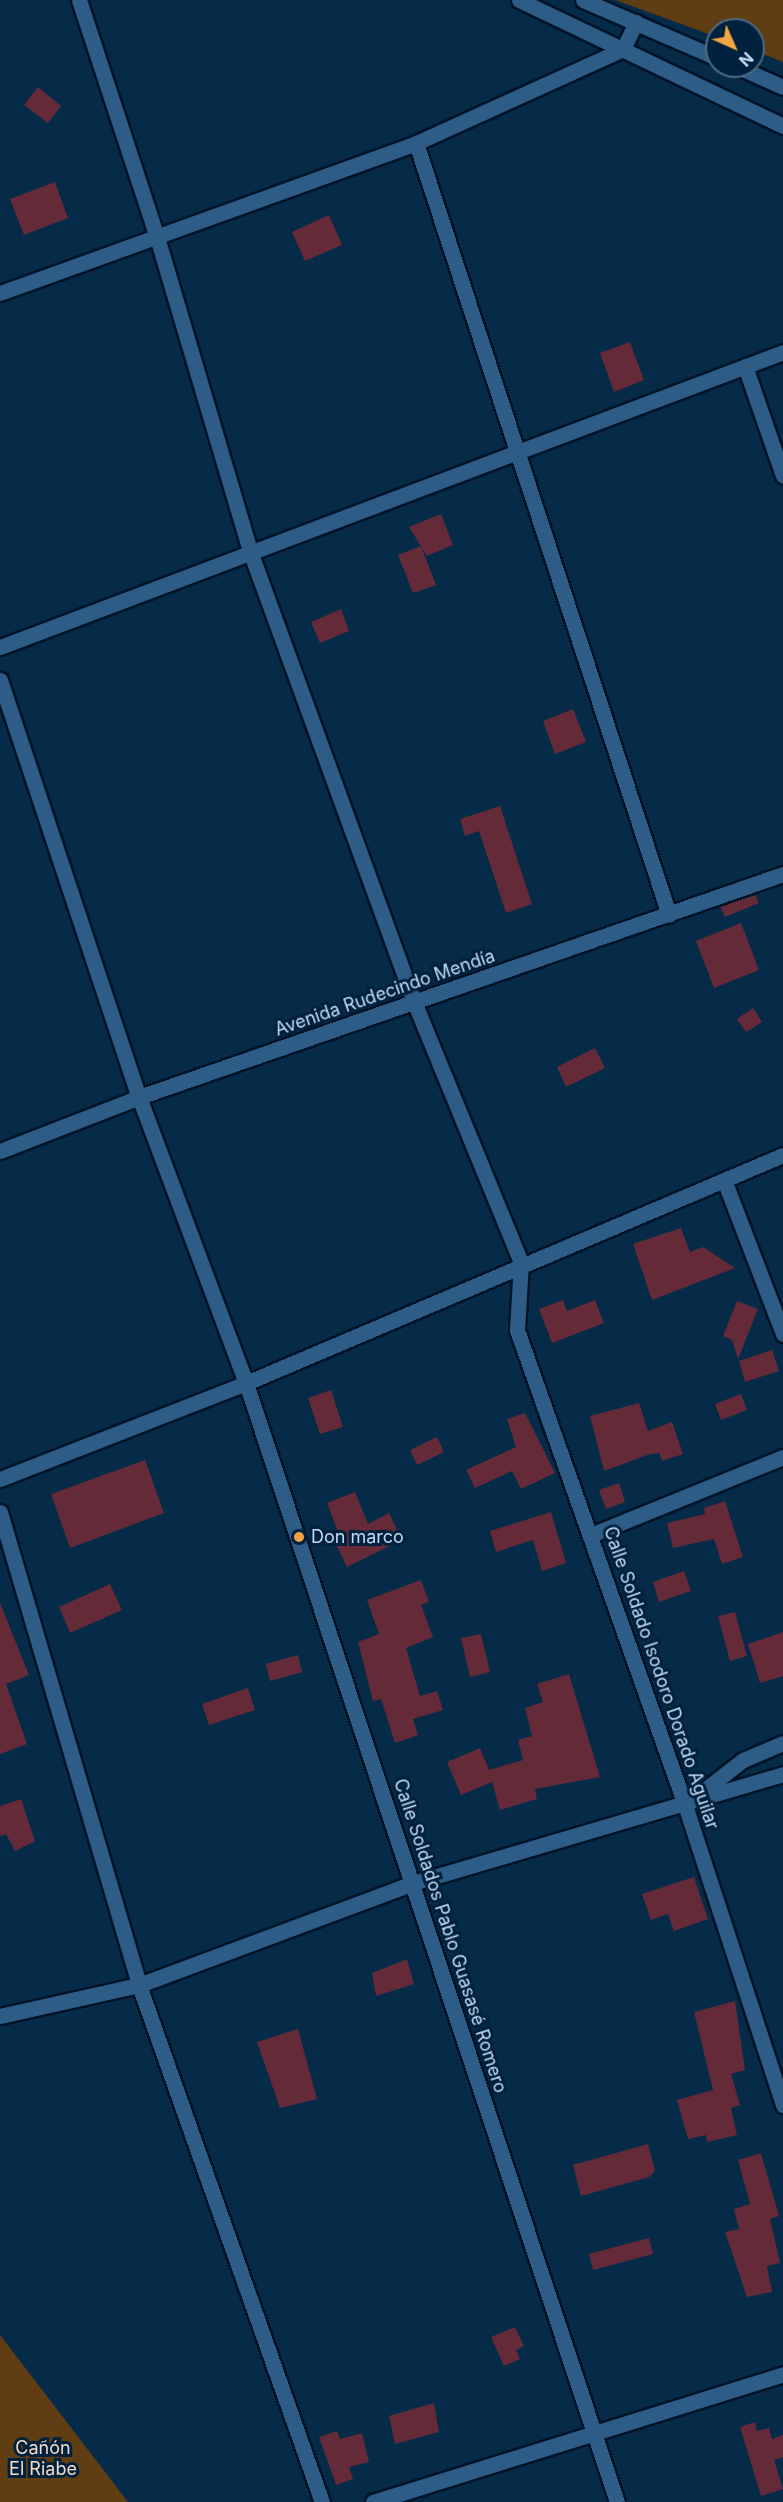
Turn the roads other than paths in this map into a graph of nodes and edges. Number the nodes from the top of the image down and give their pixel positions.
1 (79, 0) edge
2 (519, 0) edge
3 (583, 0) edge
4 (636, 22) junction
5 (623, 49) junction
6 (705, 53) edge
7 (763, 78) edge
8 (783, 87) edge
9 (783, 126) edge
10 (416, 143) junction
11 (157, 237) junction
12 (0, 293) edge
13 (783, 352) edge
14 (745, 366) junction
15 (518, 451) junction
16 (783, 476) edge
17 (250, 552) junction
18 (0, 647) edge
19 (0, 680) edge
20 (783, 874) edge
21 (669, 915) junction
22 (415, 1004) junction
23 (139, 1097) junction
24 (0, 1151) edge
25 (783, 1155) edge
26 (724, 1180) junction
27 (521, 1262) junction
28 (783, 1334) edge
29 (246, 1383) junction
30 (783, 1457) edge
31 (0, 1479) edge
32 (0, 1512) edge
33 (591, 1535) junction
34 (783, 1743) edge
35 (783, 1774) edge
36 (686, 1804) junction
37 (413, 1883) junction
38 (140, 1985) junction
39 (0, 2016) edge
40 (783, 2106) edge
41 (783, 2374) edge
42 (592, 2434) junction
43 (322, 2502) edge
44 (373, 2502) edge
45 (617, 2502) edge

1 - 11 street
2 - 5 street
3 - 4 street
4 - 5 street
4 - 6 street
5 - 9 street
5 - 10 street
7 - 8 street
10 - 11 street
10 - 15 street
11 - 12 street
11 - 17 street
13 - 14 street
14 - 15 street
14 - 16 street
15 - 17 street
15 - 21 street
17 - 18 street
17 - 22 street
19 - 23 street, Calle Soldados Pablo Guasasé Romero
20 - 21 street, Avenida Rudecindo Mendía
21 - 22 street, Avenida Rudecindo Mendía
22 - 23 street, Avenida Rudecindo Mendía
22 - 27 street
23 - 24 street, Avenida Rudecindo Mendía
23 - 29 street, Calle Soldados Pablo Guasasé Romero
25 - 26 street
26 - 27 street
26 - 28 street
27 - 29 street
27 - 33 street, Calle Soldado Isodoro Dorado Aguilar
29 - 31 street
29 - 37 street, Calle Soldados Pablo Guasasé Romero
30 - 33 street
32 - 38 street
33 - 36 street, Calle Soldado Isodoro Dorado Aguilar
34 - 36 street
35 - 36 street
36 - 37 street
36 - 40 street, Calle Soldado Isodoro Dorado Aguilar
37 - 38 street
37 - 42 street, Calle Soldados Pablo Guasasé Romero
38 - 39 street
38 - 43 street
41 - 42 street
42 - 44 street
42 - 45 street, Calle Soldados Pablo Guasasé Romero

